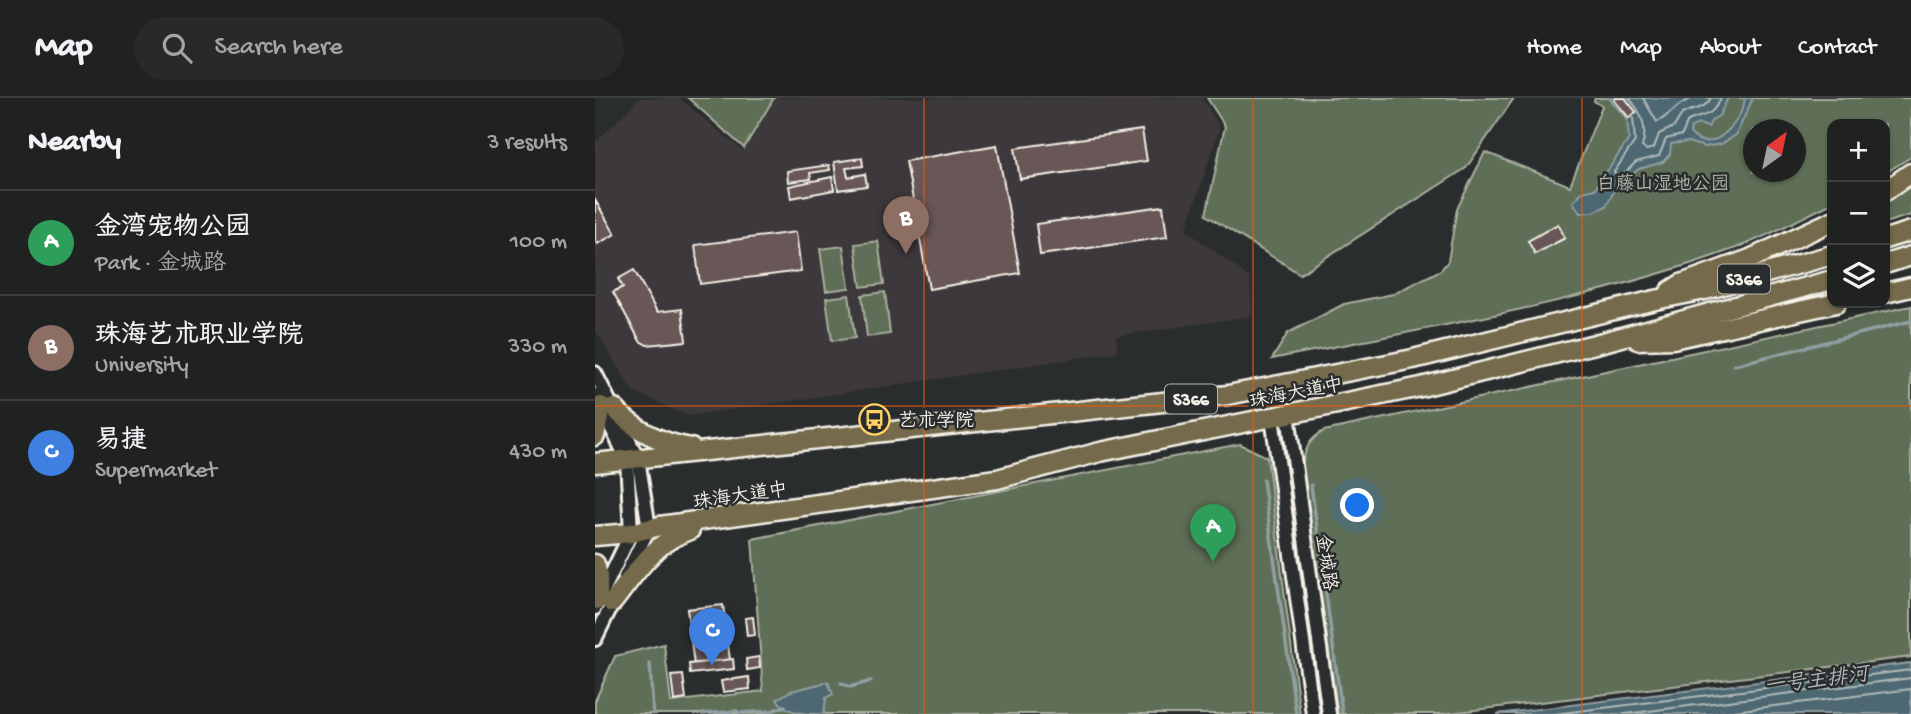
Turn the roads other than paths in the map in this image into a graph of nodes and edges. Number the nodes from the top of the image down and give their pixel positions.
1 (1911, 173) edge
2 (1890, 188) edge
3 (1827, 223) edge
4 (1911, 230) edge
5 (1890, 237) edge
6 (1827, 256) edge
7 (1911, 256) edge
8 (1890, 262) edge
9 (1827, 281) edge
10 (1911, 288) edge
11 (1890, 292) edge
12 (1655, 300) junction
13 (1827, 305) edge
14 (1603, 342) junction
15 (595, 373) edge
16 (603, 403) edge
17 (1280, 416) junction
18 (595, 436) edge
19 (719, 450) junction
20 (632, 459) junction
21 (595, 463) edge
22 (729, 516) junction
23 (649, 528) junction
24 (631, 533) junction
25 (595, 536) edge
26 (595, 564) edge
27 (602, 604) edge
28 (595, 639) edge
29 (1313, 714) edge
30 (1329, 714) edge

1 - 2 highway
3 - 12 highway
4 - 5 highway
6 - 12 highway, 珠海大道中 / S366
7 - 8 highway
9 - 14 highway, 珠海大道中 / S366
10 - 11 highway
12 - 19 highway, 珠海大道中 / S366
13 - 14 highway
14 - 17 highway, 珠海大道中 / S366
15 - 16 street
16 - 18 highway
16 - 19 highway
16 - 20 street
17 - 22 highway, 珠海大道中 / S366
17 - 29 street, 金城路
17 - 30 street, 金城路
19 - 20 highway, 珠海大道中 / S366
20 - 21 highway, 珠海大道中 / S366
20 - 23 street
20 - 24 street
22 - 23 highway, 珠海大道中 / S366
22 - 27 highway
23 - 24 highway, 珠海大道中 / S366
23 - 27 street
24 - 25 highway, 珠海大道中 / S366
24 - 27 street
26 - 27 highway
27 - 28 street

